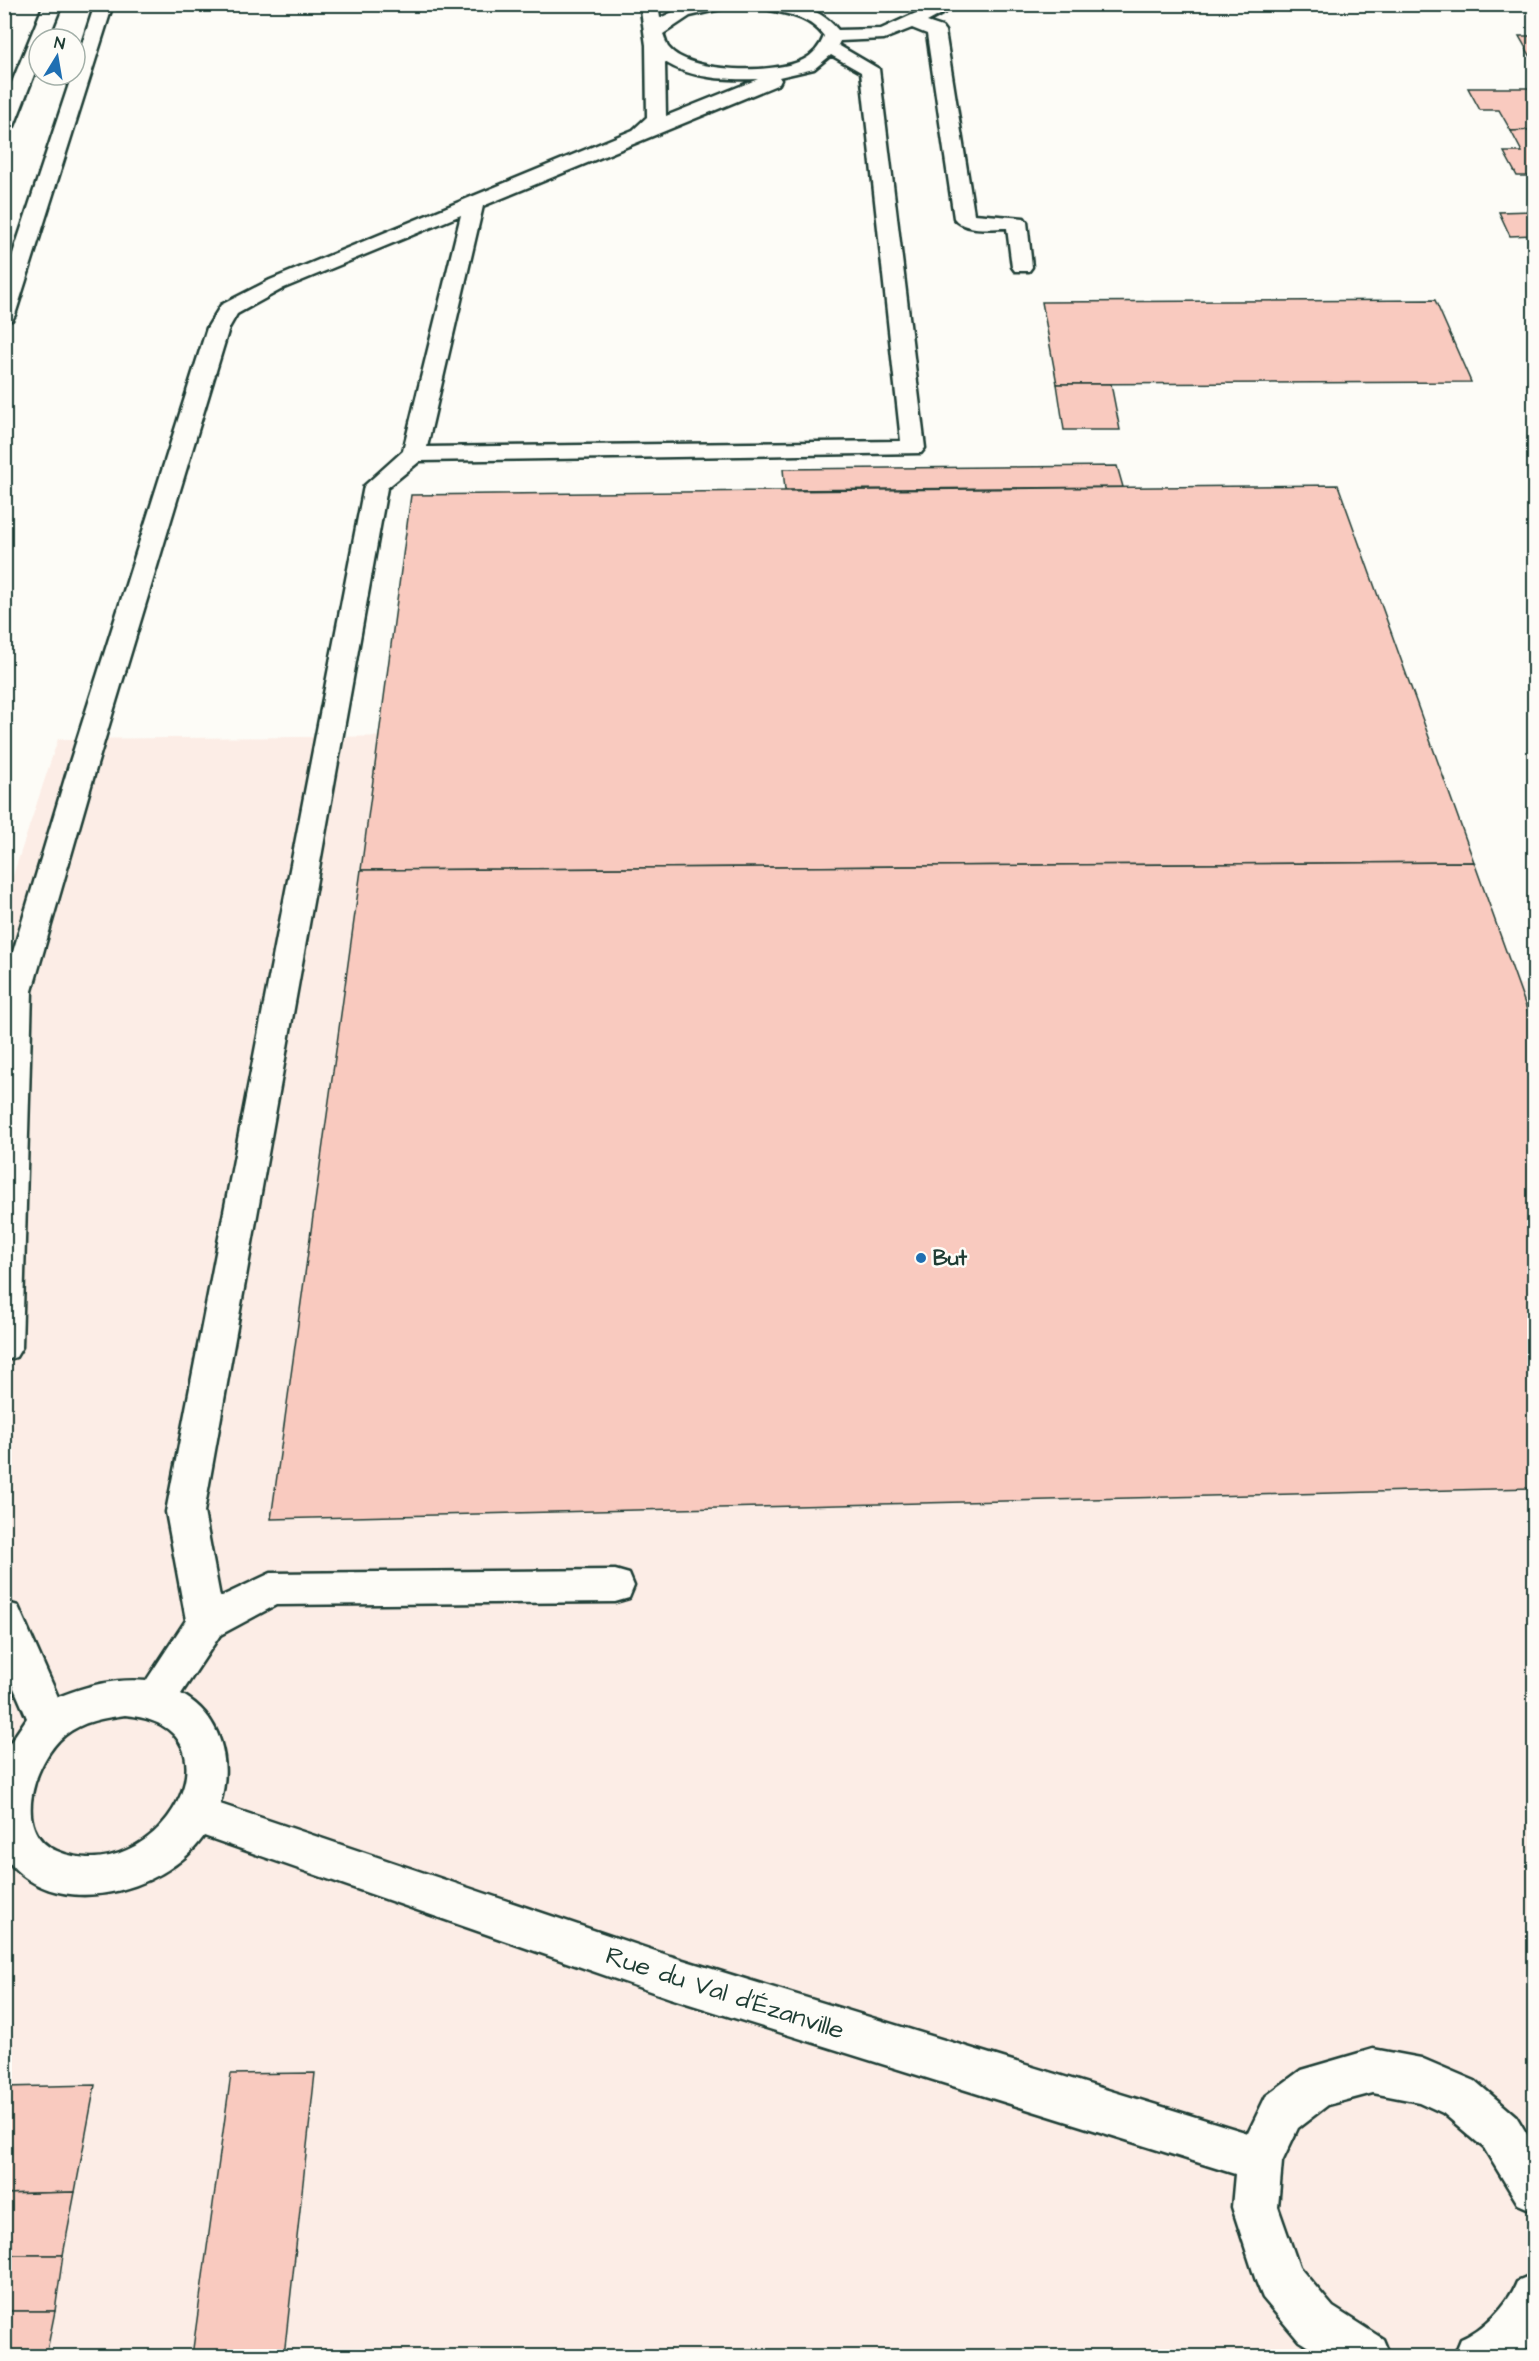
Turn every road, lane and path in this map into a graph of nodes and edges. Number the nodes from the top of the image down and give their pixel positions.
1 (53, 4) edge
2 (104, 4) edge
3 (649, 4) edge
4 (719, 4) edge
5 (768, 4) edge
6 (951, 4) edge
7 (912, 22) junction
8 (44, 27) edge
9 (831, 42) junction
10 (654, 45) junction
11 (801, 67) junction
12 (27, 69) edge
13 (72, 99) junction
14 (4, 126) edge
15 (640, 134) junction
16 (474, 203) junction
17 (1022, 267) dead end
18 (4, 272) edge
19 (4, 315) edge
20 (414, 454) junction
21 (4, 1347) edge
22 (615, 1586) dead end
23 (4, 1618) edge
24 (206, 1623) junction
25 (155, 1701) junction
26 (50, 1724) junction
27 (195, 1814) junction
28 (1259, 2159) junction
29 (1534, 2188) edge
30 (1534, 2299) edge
31 (1366, 2356) edge
32 (1478, 2356) edge

1 - 8 main road
2 - 13 main road
3 - 10 main road
4 - 10 main road
5 - 9 main road
6 - 7 main road
7 - 9 main road
7 - 17 main road
9 - 11 main road
9 - 20 main road
10 - 11 main road
10 - 15 main road
11 - 15 main road
12 - 14 main road
13 - 18 main road
13 - 19 main road
15 - 16 main road
16 - 20 main road
16 - 21 main road
20 - 24 main road
22 - 24 main road
23 - 26 main road
24 - 25 main road
25 - 26 main road
25 - 27 main road
26 - 27 main road
27 - 28 main road, Rue du Val d'Ézanville
28 - 29 main road
28 - 31 main road
30 - 32 main road

